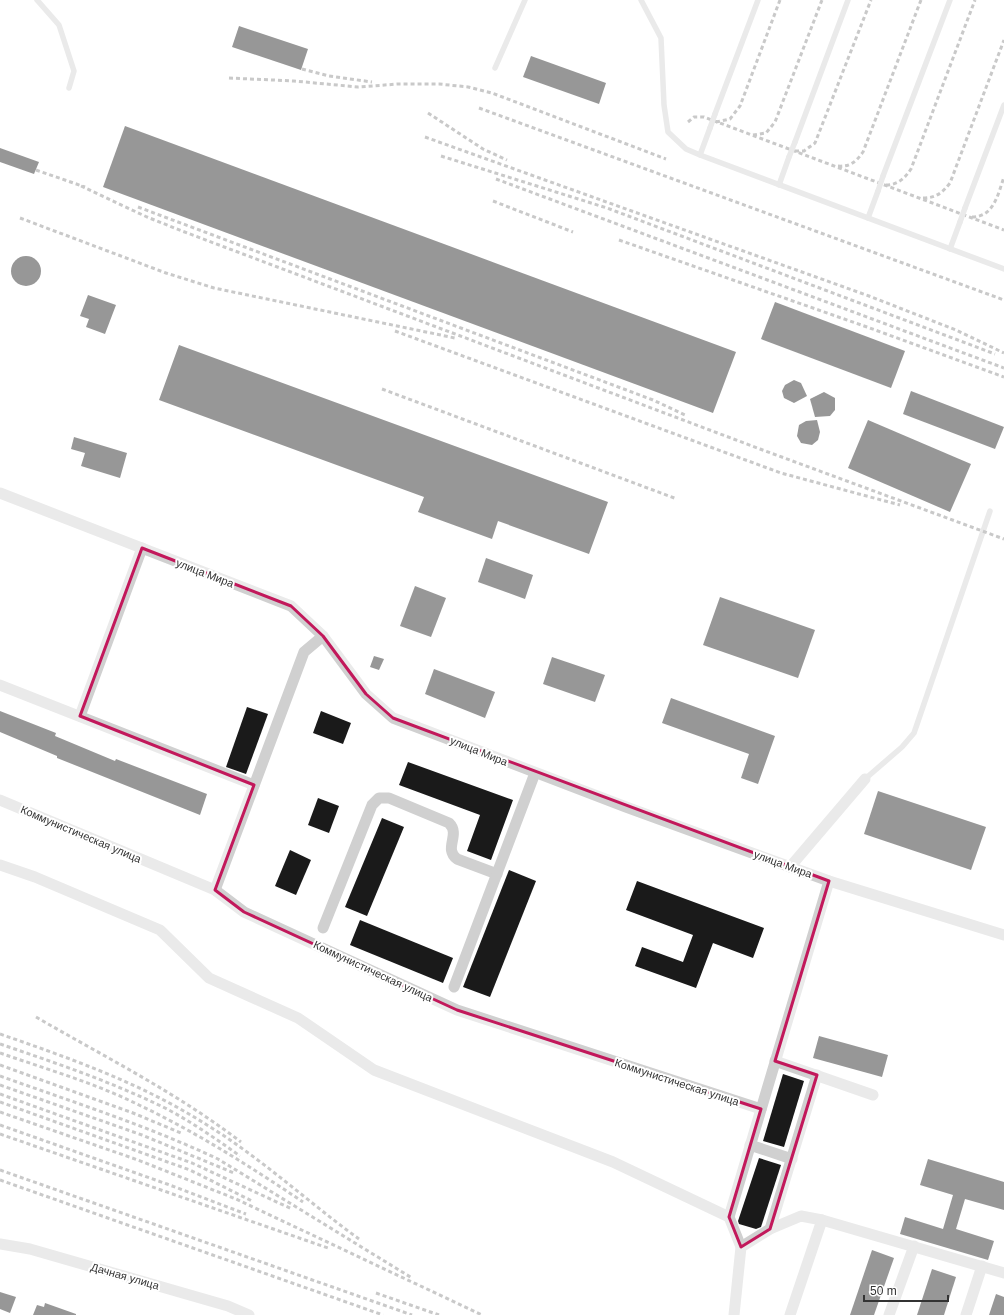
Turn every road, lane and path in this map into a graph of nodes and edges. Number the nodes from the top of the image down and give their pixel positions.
1 (37, 0) edge
2 (525, 0) edge
3 (641, 0) edge
4 (758, 0) edge
5 (848, 0) edge
6 (950, 0) edge
7 (495, 68) dead end
8 (69, 88) dead end
9 (1004, 105) edge
10 (700, 155) junction
11 (779, 185) junction
12 (868, 218) junction
13 (950, 249) junction
14 (1004, 269) edge
15 (0, 493) edge
16 (990, 511) dead end
17 (142, 548) junction
18 (323, 636) junction
19 (0, 685) edge
20 (80, 716) junction
21 (535, 773) junction
22 (865, 778) joint
23 (254, 785) junction
24 (0, 800) edge
25 (0, 865) edge
26 (790, 867) junction
27 (496, 874) junction
28 (829, 881) junction
29 (215, 890) junction
30 (323, 928) dead end
31 (1004, 935) edge
32 (454, 987) dead end
33 (775, 1061) junction
34 (817, 1075) junction
35 (873, 1095) dead end
36 (761, 1109) junction
37 (750, 1145) junction
38 (792, 1159) junction
39 (729, 1217) junction
40 (822, 1220) junction
41 (770, 1229) junction
42 (0, 1244) edge
43 (914, 1246) junction
44 (741, 1247) junction
45 (982, 1266) junction
46 (1004, 1273) edge
47 (249, 1315) edge
48 (734, 1315) edge
49 (790, 1315) edge
50 (888, 1315) edge
51 (966, 1315) edge

1 - 8 lane
2 - 7 lane
3 - 10 lane
4 - 10 lane, bridge
5 - 11 lane, bridge
6 - 12 lane, bridge
9 - 13 lane, bridge
10 - 11 lane
11 - 12 lane
12 - 13 lane
13 - 14 lane
15 - 17 street, улица Мира
16 - 22 lane
17 - 18 street, улица Мира
17 - 20 street
18 - 21 street, улица Мира
18 - 23 street
19 - 20 street
20 - 23 street
21 - 26 street, улица Мира
21 - 27 street
22 - 26 street
23 - 29 street
24 - 29 street, Коммунистическая улица
25 - 39 street
26 - 28 street, улица Мира
27 - 30 street
27 - 32 street
28 - 31 street, улица Мира
28 - 33 street
29 - 36 street, Коммунистическая улица
33 - 34 street
33 - 36 street
34 - 35 street
34 - 38 street
36 - 37 street
37 - 38 street
37 - 39 street
38 - 41 street
39 - 44 street
40 - 41 street
40 - 43 street
40 - 49 street
41 - 44 street
42 - 47 street, Дачная улица
43 - 45 street
43 - 50 street
44 - 48 street
45 - 46 street
45 - 51 street

